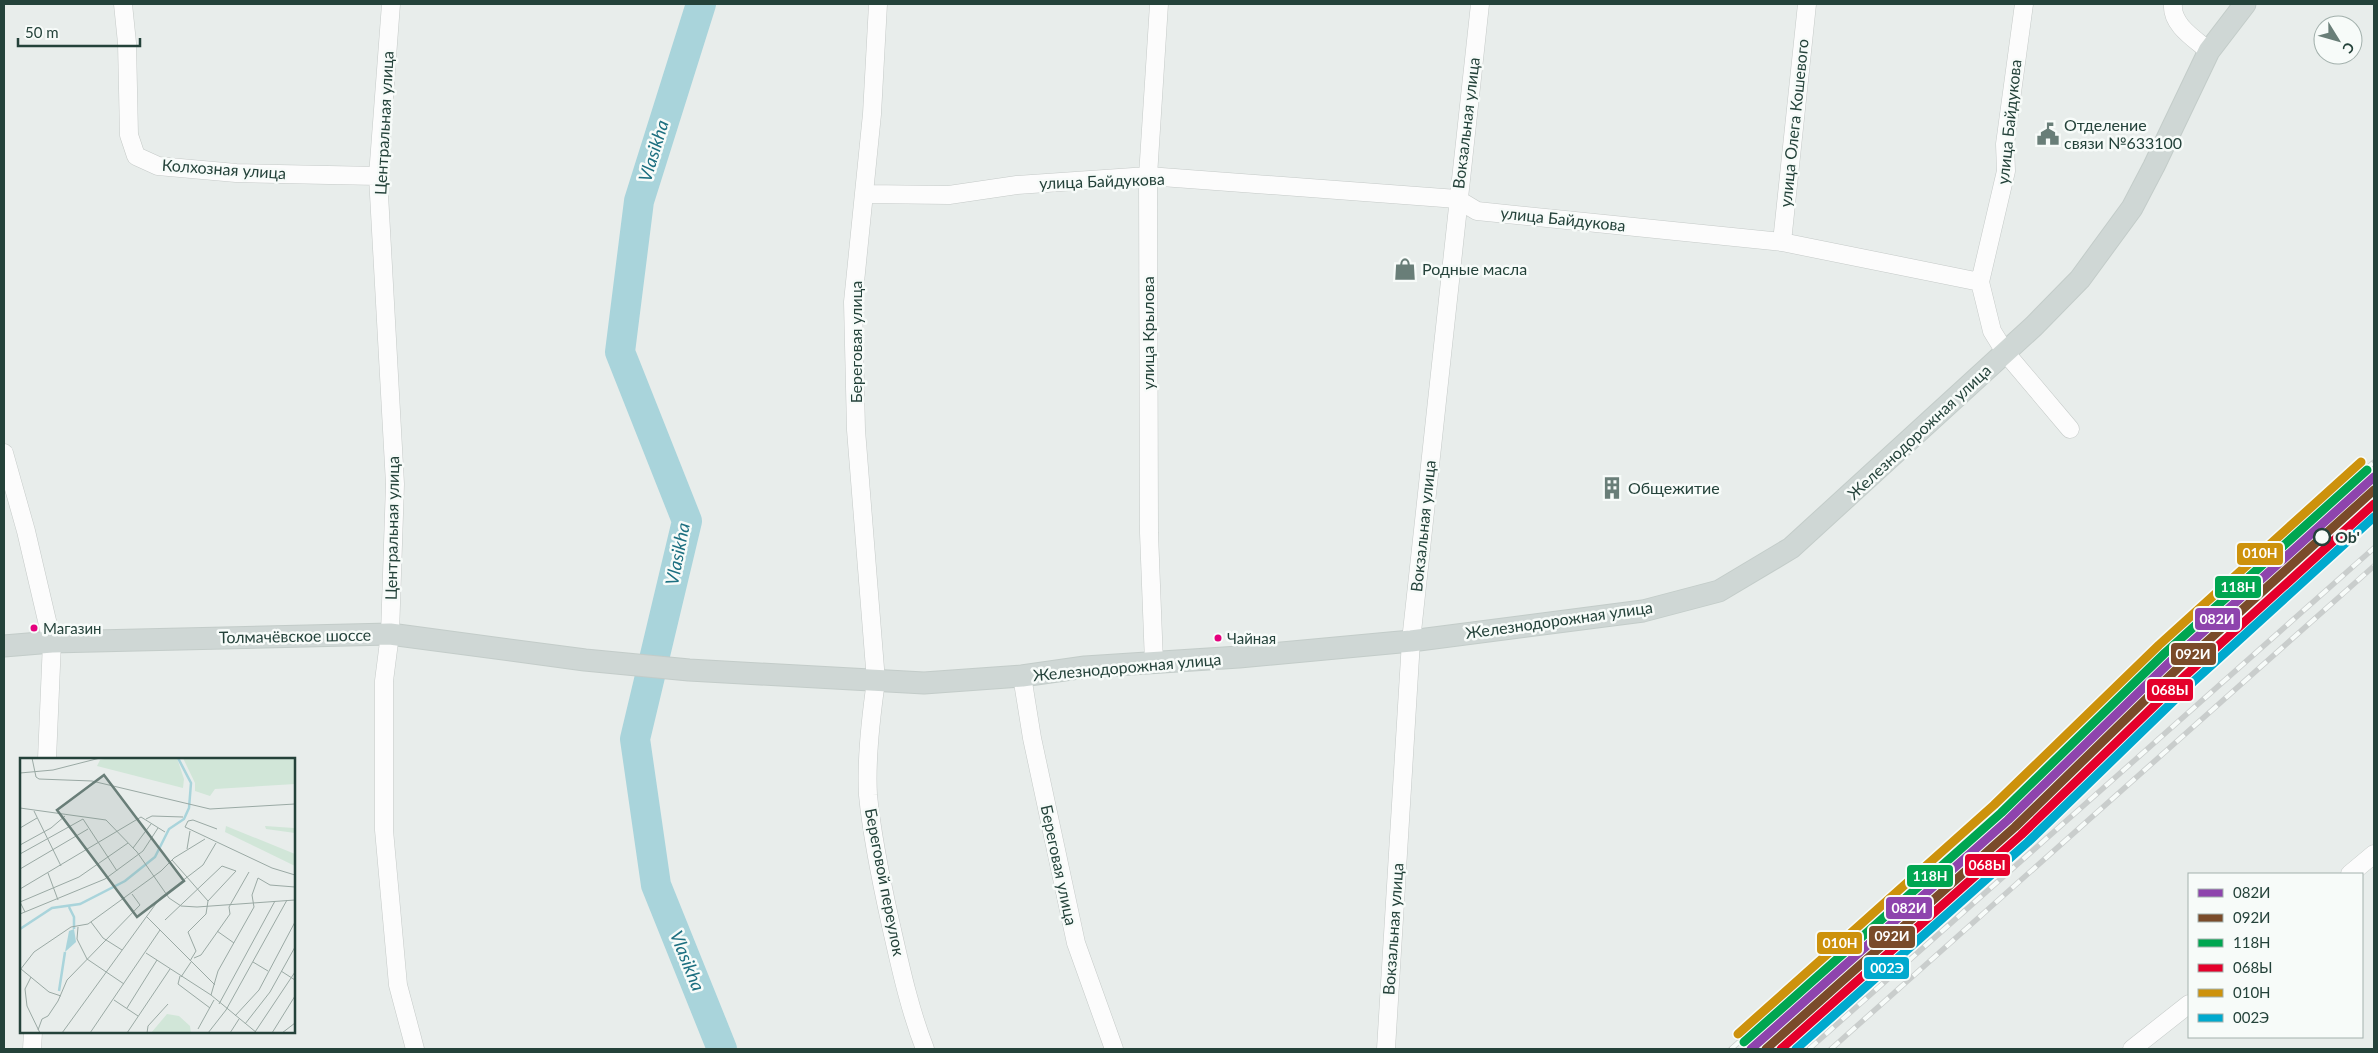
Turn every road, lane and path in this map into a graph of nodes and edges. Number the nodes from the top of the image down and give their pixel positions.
1 (123, 4) edge
2 (391, 4) edge
3 (878, 4) edge
4 (1159, 4) edge
5 (1480, 4) edge
6 (1807, 4) edge
7 (2024, 4) edge
8 (2173, 4) edge
9 (2245, 4) edge
10 (2209, 51) junction
11 (378, 176) junction
12 (1148, 176) junction
13 (864, 194) junction
14 (1458, 199) junction
15 (1782, 242) junction
16 (1980, 282) junction
17 (2005, 352) junction
18 (2070, 429) dead end
19 (4, 453) edge
20 (390, 634) junction
21 (1411, 641) junction
22 (52, 642) junction
23 (4, 646) edge
24 (1154, 663) junction
25 (689, 670) joint
26 (1022, 676) junction
27 (876, 681) junction
28 (47, 758) edge
29 (2374, 854) edge
30 (2351, 873) edge
31 (2188, 1005) edge
32 (33, 1033) edge
33 (32, 1049) edge
34 (415, 1049) edge
35 (925, 1049) edge
36 (1114, 1049) edge
37 (1386, 1049) edge
38 (2132, 1049) edge

1 - 11 street, Колхозная улица
2 - 11 street, Центральная улица
3 - 13 street, Береговая улица
4 - 12 street, улица Крылова
5 - 14 street, Вокзальная улица
6 - 15 street, улица Олега Кошевого
7 - 16 street, улица Байдукова
8 - 10 street
9 - 10 main road, Железнодорожная улица
10 - 17 main road, Железнодорожная улица
11 - 20 street, Центральная улица
12 - 13 street, улица Байдукова
12 - 14 street, улица Байдукова
12 - 24 street, улица Крылова
13 - 27 street, Береговая улица
14 - 15 street, улица Байдукова
14 - 21 street, Вокзальная улица
15 - 16 street, улица Байдукова
16 - 17 street
17 - 18 street
17 - 21 main road, Железнодорожная улица
19 - 22 street
20 - 22 main road, Толмачёвское шоссе
20 - 25 main road, Толмачёвское шоссе
20 - 34 street, Центральная улица
21 - 24 main road, Железнодорожная улица
21 - 37 street, Вокзальная улица
22 - 23 main road, Толмачёвское шоссе
22 - 28 street
24 - 26 main road, Железнодорожная улица
25 - 27 main road, Железнодорожная улица
26 - 27 main road, Железнодорожная улица
26 - 36 street, Береговая улица
27 - 35 street, Береговой переулок
29 - 30 street
31 - 38 street
32 - 33 street

